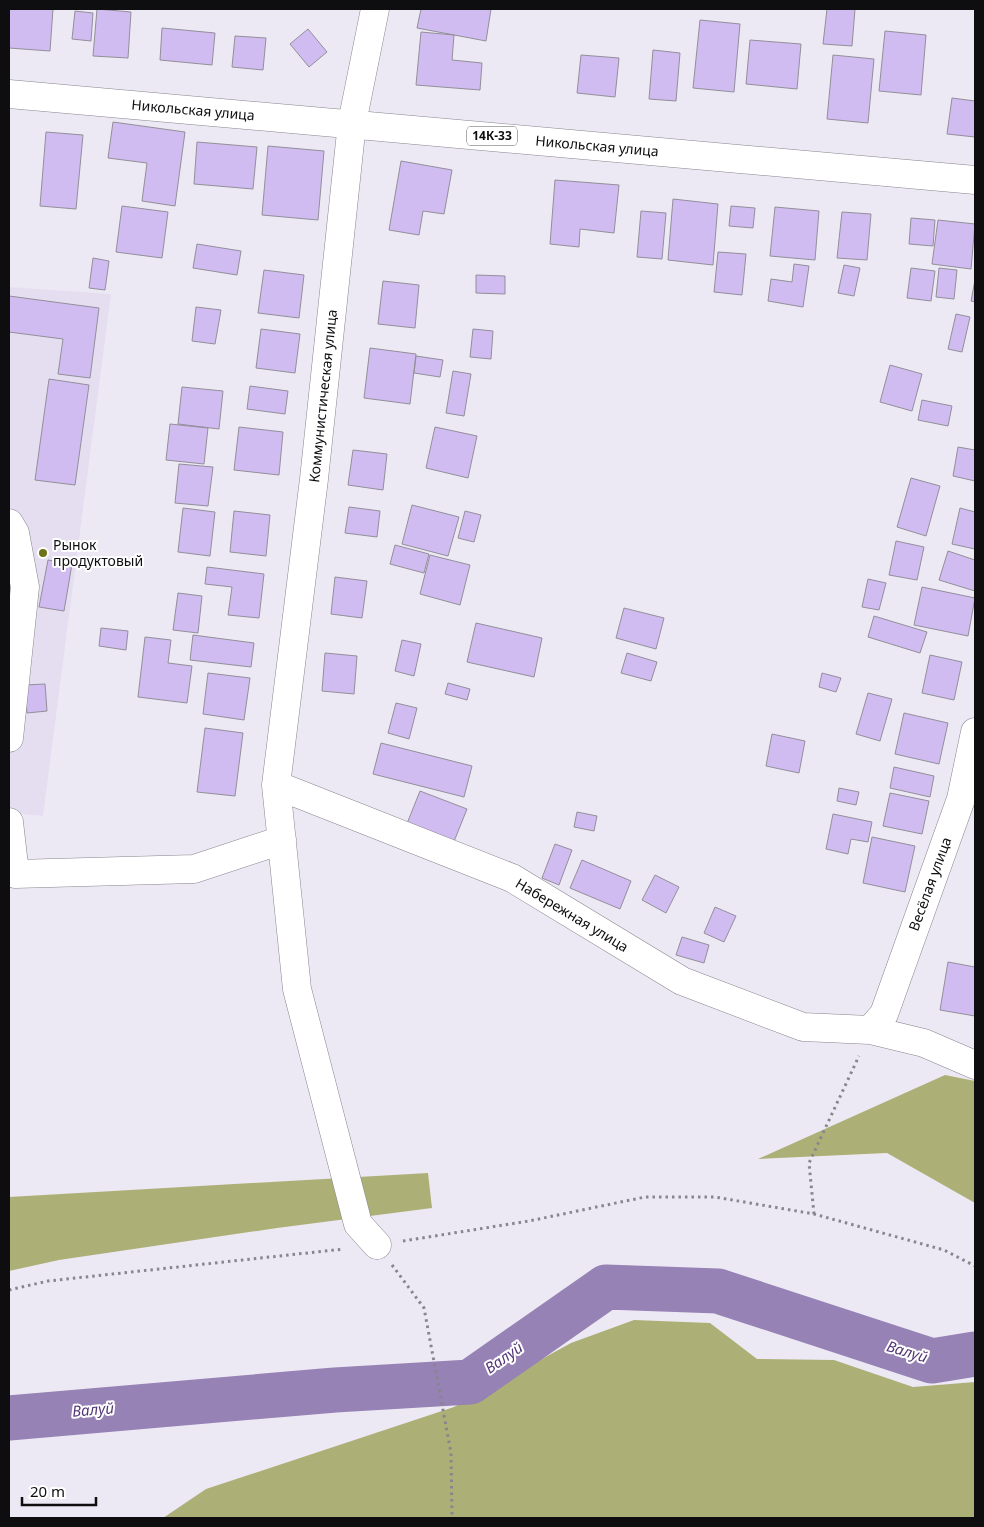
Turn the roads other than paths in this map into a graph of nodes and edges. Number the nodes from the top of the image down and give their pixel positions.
1 (375, 9) edge
2 (9, 94) edge
3 (352, 123) junction
4 (975, 180) edge
5 (9, 523) edge
6 (975, 732) edge
7 (9, 738) edge
8 (276, 785) junction
9 (9, 822) edge
10 (282, 840) junction
11 (12, 881) edge
12 (870, 1030) junction
13 (975, 1065) edge
14 (377, 1245) road end

1 - 3 street, Коммунистическая улица
2 - 3 street, Никольская улица / 14К-33
3 - 4 street, Никольская улица / 14К-33
3 - 8 street, Коммунистическая улица
5 - 7 street
6 - 12 street, Весёлая улица
8 - 10 street, Коммунистическая улица
8 - 12 street, Набережная улица
9 - 11 street
10 - 11 street
10 - 14 street, Коммунистическая улица
12 - 13 street, Набережная улица

